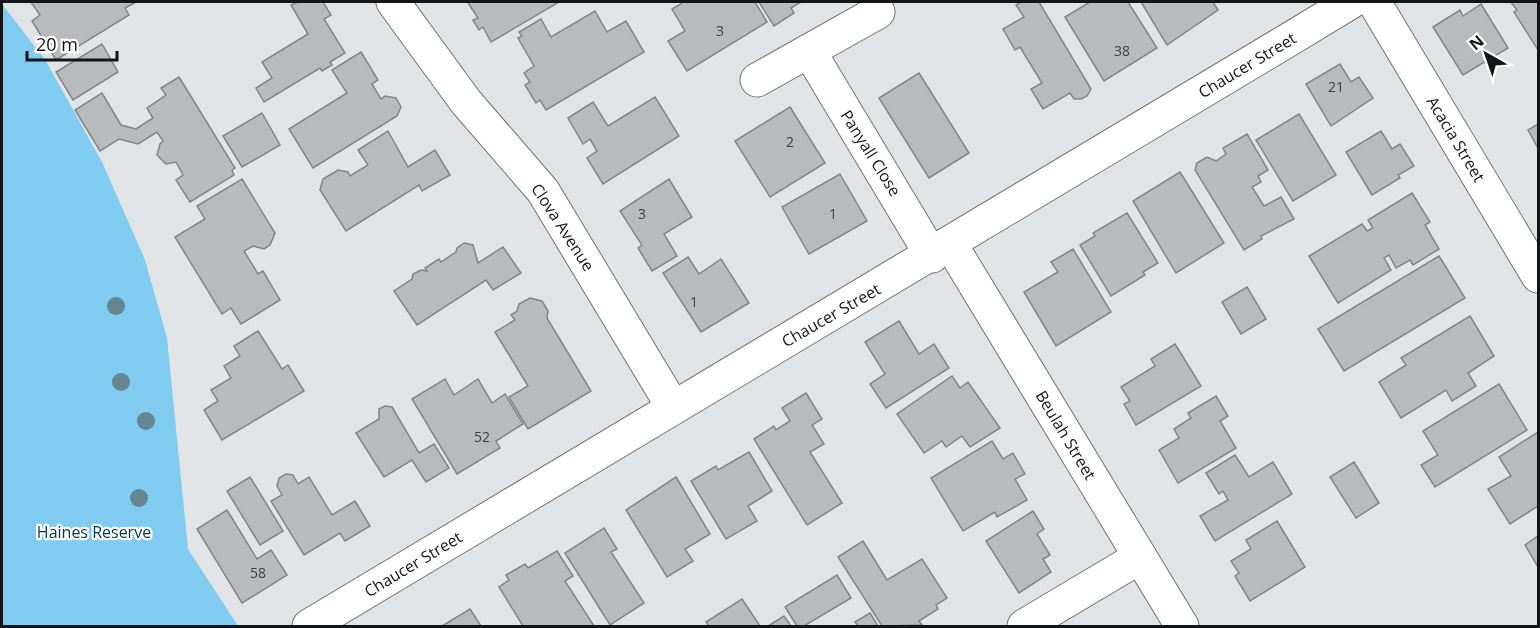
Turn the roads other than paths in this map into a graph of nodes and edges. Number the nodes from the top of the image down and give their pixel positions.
1 (393, 2) edge
2 (1351, 2) edge
3 (1374, 2) edge
4 (878, 12) dead end
5 (809, 51) junction
6 (757, 80) dead end
7 (942, 250) junction
8 (1539, 276) edge
9 (673, 406) junction
10 (1140, 557) junction
11 (309, 627) edge
12 (1024, 627) edge
13 (1182, 627) edge

1 - 9 street, Clova Avenue
2 - 7 street, Chaucer Street
3 - 8 street, Acacia Street
4 - 5 street
5 - 6 street
5 - 7 street, Panyall Close
7 - 9 street, Chaucer Street
7 - 10 street, Beulah Street
9 - 11 street, Chaucer Street
10 - 12 street
10 - 13 street, Beulah Street

